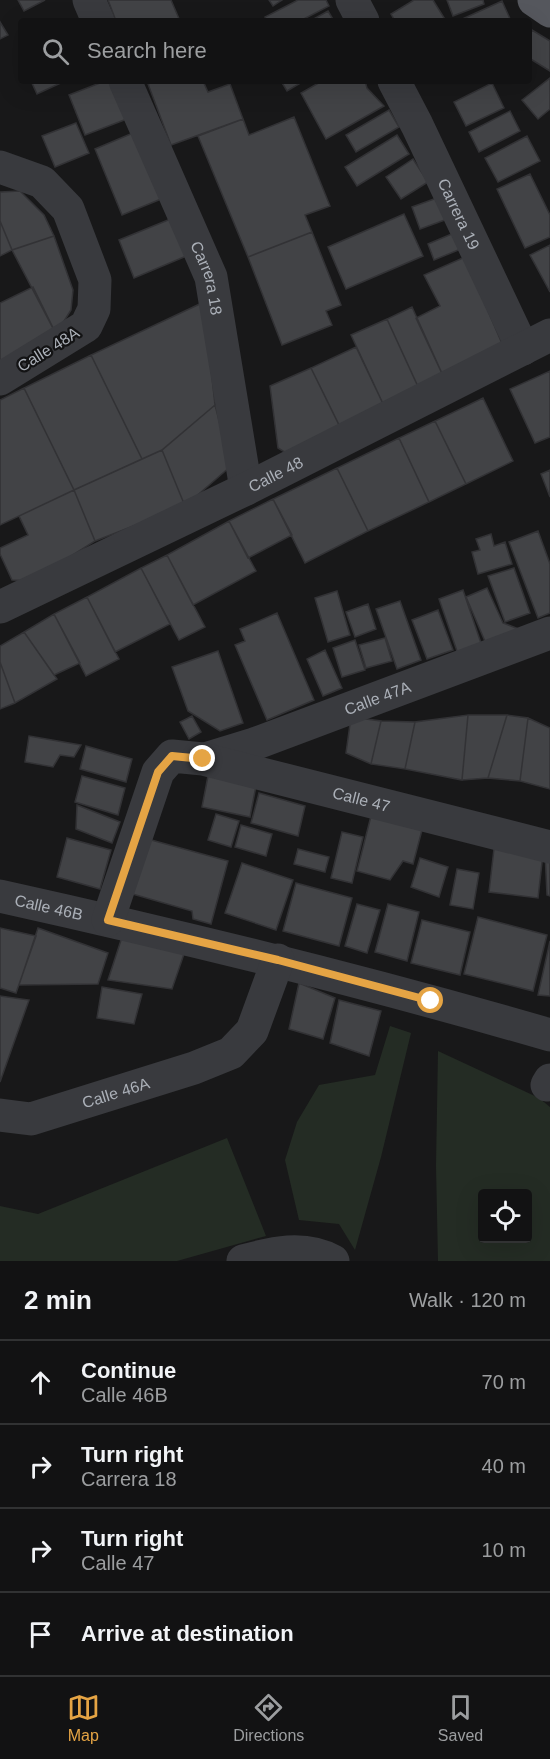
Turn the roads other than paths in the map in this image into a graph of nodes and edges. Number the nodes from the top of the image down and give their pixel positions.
1 (89, 0) edge
2 (352, 0) edge
3 (534, 0) edge
4 (550, 11) edge
5 (97, 18) edge
6 (361, 18) edge
7 (126, 84) edge
8 (396, 84) edge
9 (0, 167) edge
10 (536, 342) edge
11 (0, 379) edge
12 (246, 489) junction
13 (0, 607) edge
14 (550, 633) edge
15 (188, 758) junction
16 (550, 847) edge
17 (0, 896) edge
18 (108, 920) junction
19 (278, 960) junction
20 (550, 1035) edge
21 (0, 1115) edge
22 (256, 1259) edge
23 (333, 1261) edge

1 - 5 street
2 - 6 street
3 - 4 main road
7 - 12 street, Carrera 18
8 - 10 street, Carrera 19
9 - 11 street, Calle 48A
10 - 12 street, Calle 48
12 - 13 street, Calle 48
14 - 15 street, Calle 47A
15 - 16 street, Calle 47
15 - 18 street
17 - 18 street, Calle 46B
18 - 19 street, Calle 46B
19 - 20 street, Calle 46B
19 - 21 street, Calle 46A
22 - 23 street

